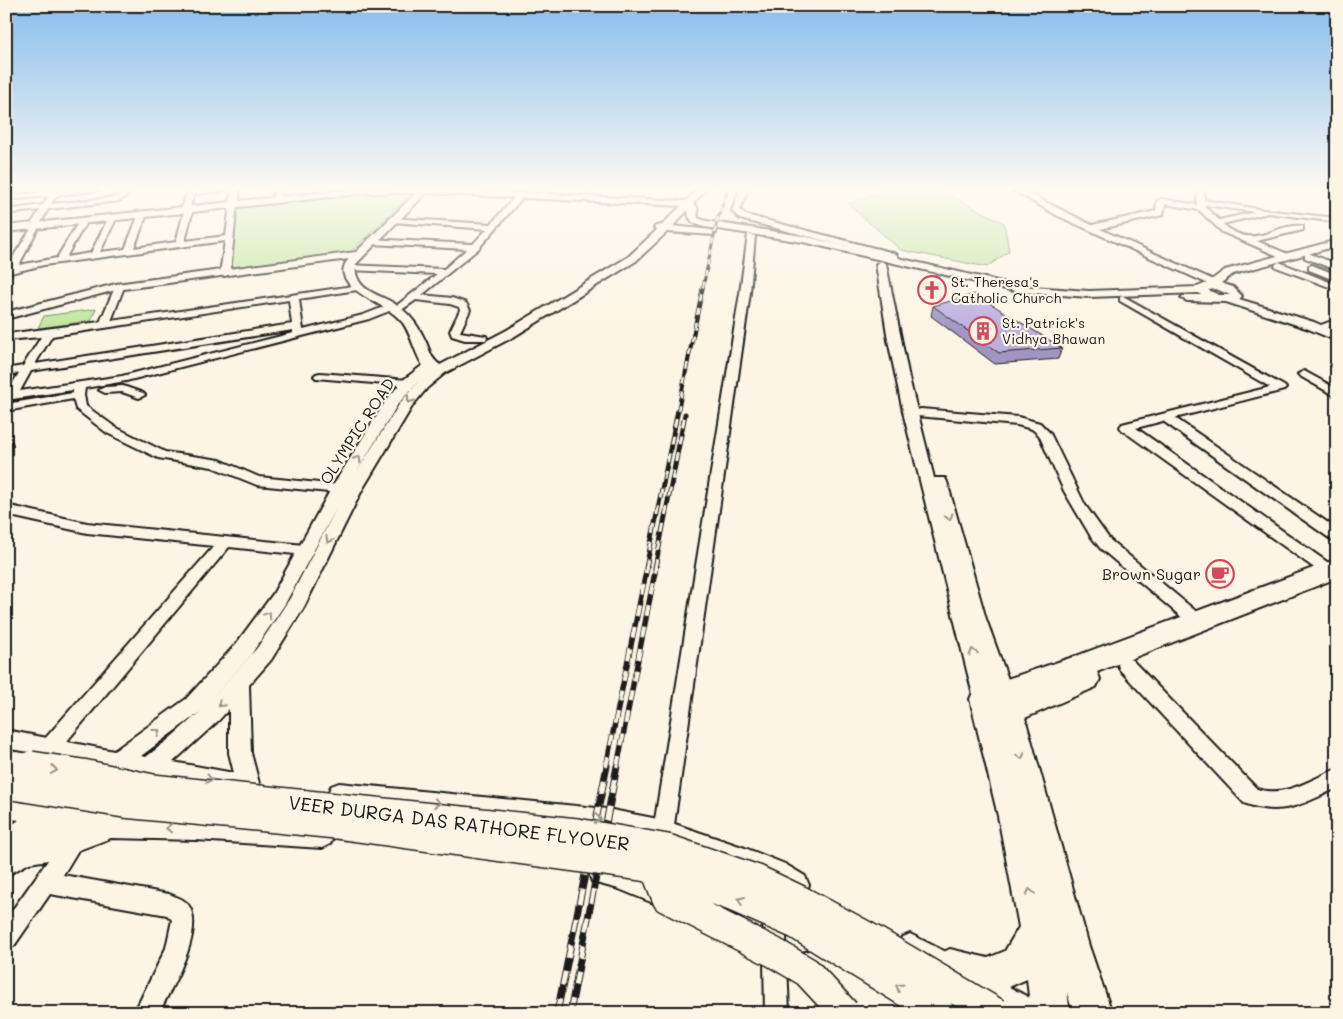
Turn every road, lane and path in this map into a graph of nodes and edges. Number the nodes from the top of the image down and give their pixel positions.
1 (751, 236) edge
2 (30, 237) edge
3 (72, 237) edge
4 (102, 237) edge
5 (134, 237) edge
6 (182, 237) edge
7 (376, 237) edge
8 (485, 237) edge
9 (651, 237) edge
10 (755, 237) edge
11 (787, 237) edge
12 (819, 237) edge
13 (1108, 237) edge
14 (1241, 237) edge
15 (1264, 237) edge
16 (229, 238) joint
17 (1250, 240) junction
18 (371, 242) junction
19 (1337, 243) edge
20 (180, 245) junction
21 (475, 247) junction
22 (1337, 249) edge
23 (128, 252) junction
24 (634, 253) junction
25 (359, 255) junction
26 (94, 256) junction
27 (1308, 256) junction
28 (1285, 260) junction
29 (58, 261) junction
30 (895, 264) junction
31 (349, 267) junction
32 (1337, 268) edge
33 (9, 270) edge
34 (446, 272) junction
35 (225, 273) junction
36 (1336, 283) edge
37 (1208, 286) junction
38 (119, 287) junction
39 (357, 287) junction
40 (1229, 296) junction
41 (413, 297) junction
42 (294, 298) junction
43 (1122, 298) junction
44 (394, 309) junction
45 (6, 316) edge
46 (105, 323) dead end
47 (1329, 327) edge
48 (297, 331) junction
49 (48, 333) junction
50 (6, 337) edge
51 (1337, 337) edge
52 (482, 338) junction
53 (126, 366) junction
54 (435, 367) junction
55 (26, 369) junction
56 (6, 372) edge
57 (1304, 374) dead end
58 (320, 376) dead end
59 (408, 383) junction
60 (79, 390) junction
61 (1337, 394) edge
62 (139, 395) dead end
63 (8, 401) edge
64 (921, 413) junction
65 (1165, 417) junction
66 (339, 490) junction
67 (6, 510) edge
68 (1337, 536) edge
69 (225, 543) junction
70 (304, 550) junction
71 (1335, 575) edge
72 (1198, 622) junction
73 (1126, 665) junction
74 (239, 685) junction
75 (996, 706) junction
76 (6, 740) edge
77 (50, 748) junction
78 (118, 761) junction
79 (6, 762) edge
80 (149, 768) junction
81 (1337, 778) edge
82 (6, 784) edge
83 (248, 787) junction
84 (6, 807) edge
85 (61, 816) junction
86 (111, 826) junction
87 (217, 830) junction
88 (663, 832) junction
89 (72, 842) junction
90 (12, 853) edge
91 (655, 868) junction
92 (776, 873) junction
93 (44, 882) junction
94 (1053, 933) junction
95 (774, 937) junction
96 (6, 938) edge
97 (950, 968) junction
98 (1042, 1006) edge
99 (149, 1007) dead end
100 (1097, 1007) edge
101 (777, 1013) edge
102 (845, 1013) edge
103 (889, 1013) edge
104 (938, 1013) edge
105 (996, 1013) edge

1 - 88 street
2 - 33 street
3 - 29 street
4 - 26 street
5 - 23 street
6 - 20 street
7 - 18 street
8 - 21 street
9 - 24 street, OLYMPIC ROAD
10 - 30 street
11 - 30 street
12 - 30 street
13 - 37 street
14 - 17 street
15 - 17 street
16 - 20 street
16 - 35 street
17 - 28 street
18 - 21 street
18 - 25 street
19 - 28 street
20 - 23 street
21 - 34 street
22 - 27 street
23 - 26 street
24 - 52 street, OLYMPIC ROAD
24 - 54 street, OLYMPIC ROAD
25 - 31 street
25 - 35 street
26 - 29 street
27 - 28 street
27 - 32 street
28 - 36 street
28 - 36 street
28 - 37 street
28 - 40 street
29 - 33 street
30 - 37 street
30 - 43 street
30 - 64 street
75 -> 30 street
31 - 34 street
31 - 39 street
34 - 41 street
35 - 38 street
37 - 40 street
38 - 45 street
38 - 46 street
39 - 42 street
39 - 44 street
40 - 43 street
40 - 47 street
41 - 44 street
41 - 52 street
42 - 48 street
42 - 49 street
43 - 65 street
44 - 48 street
44 - 54 street
47 - 51 street
48 - 53 street
48 - 53 street
49 - 50 street
49 - 55 street
52 - 54 street, OLYMPIC ROAD
53 - 55 street
53 - 60 street
54 - 59 street, OLYMPIC ROAD
54 -> 74 street, OLYMPIC ROAD
55 - 56 street
55 - 63 street
57 - 61 street
58 - 59 street
66 -> 59 street, OLYMPIC ROAD
60 - 62 street
60 - 63 street
60 - 66 street
64 - 72 street
64 -> 75 street
65 - 68 street
65 - 71 street
66 - 70 street, OLYMPIC ROAD
67 - 69 street
69 - 70 street
69 - 77 street
78 -> 70 street, OLYMPIC ROAD
71 - 72 highway
71 - 73 highway
72 - 75 highway
73 - 75 highway
73 - 81 street
74 -> 80 street, OLYMPIC ROAD
74 - 83 street
75 - 94 highway
76 - 77 street
77 - 78 street
78 - 80 street
78 - 85 street, OLYMPIC ROAD
79 -> 105 main road, VEER DURGA DAS RATHORE FLYOVER, bridge
80 -> 83 street
80 - 85 street, OLYMPIC ROAD
82 - 91 main road, VEER DURGA DAS RATHORE FLYOVER, bridge
83 - 87 street
83 -> 88 street
84 - 85 street
85 - 86 street
85 - 90 street
87 -> 86 street
86 - 89 street
87 - 95 street
88 - 92 street
89 - 90 street
89 - 93 street
91 - 102 main road, bridge
104 -> 91 main road, VEER DURGA DAS RATHORE FLYOVER, bridge
92 - 95 street
92 - 97 street
93 - 96 street
93 - 99 street
94 - 97 highway
94 - 98 highway
94 - 100 highway
95 - 101 street
95 - 103 street
97 - 98 street
97 - 104 street

